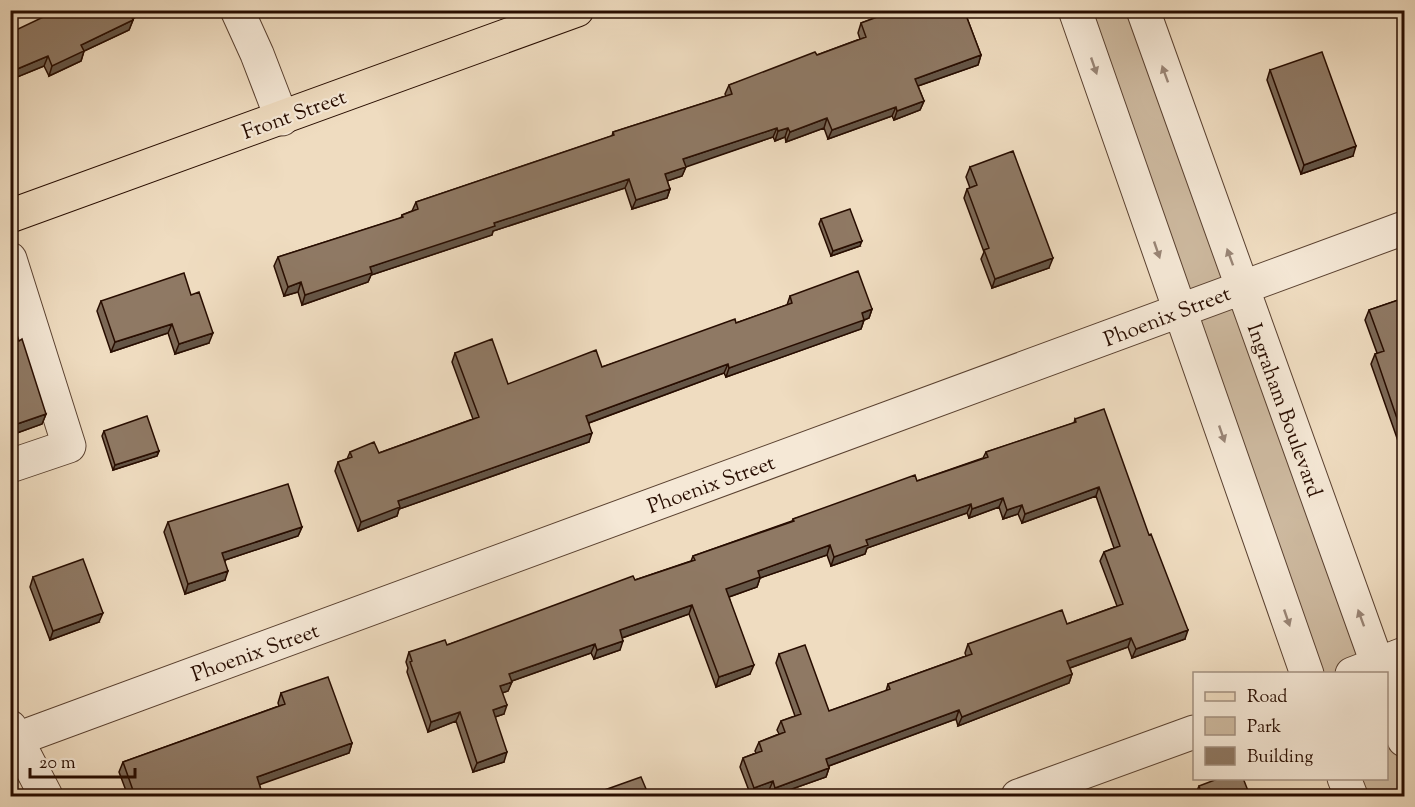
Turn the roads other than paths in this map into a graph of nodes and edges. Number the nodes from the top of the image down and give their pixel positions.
1 (237, 10) edge
2 (577, 10) edge
3 (1075, 10) edge
4 (1143, 10) edge
5 (523, 20) edge
6 (282, 119) junction
7 (10, 216) edge
8 (1404, 228) edge
9 (10, 259) edge
10 (1241, 288) junction
11 (1179, 312) junction
12 (10, 466) edge
13 (1380, 671) edge
14 (1305, 672) edge
15 (1388, 694) edge
16 (1193, 732) edge
17 (14, 733) edge
18 (1404, 740) edge
19 (1345, 780) edge
20 (46, 796) edge
21 (1018, 796) edge
22 (1351, 796) edge

1 - 6 street
2 - 5 main road, Front Street
3 -> 11 street
10 -> 4 street, Ingraham Boulevard
5 - 6 main road, Front Street
6 - 7 main road, Front Street
8 - 10 street, Phoenix Street
9 - 12 street
10 - 11 street, Phoenix Street
13 -> 10 street, Ingraham Boulevard
11 -> 14 street
11 - 17 street, Phoenix Street
15 - 18 street, Ingraham Boulevard
16 - 21 street
17 - 20 street
19 - 22 street

